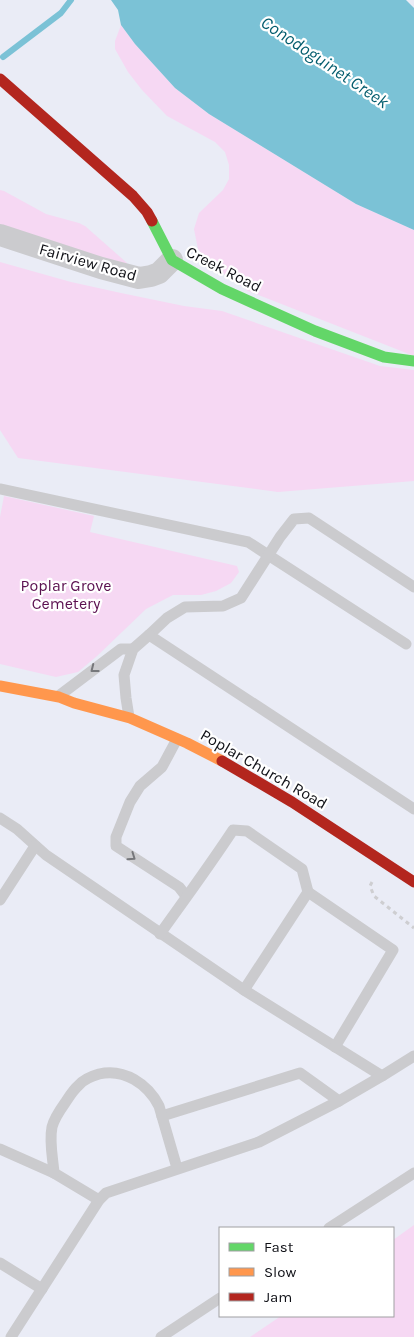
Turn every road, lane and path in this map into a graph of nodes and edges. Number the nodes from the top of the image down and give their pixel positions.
1 (0, 79) edge
2 (0, 235) edge
3 (172, 260) junction
4 (414, 362) edge
5 (0, 489) edge
6 (268, 555) junction
7 (414, 587) edge
8 (149, 634) junction
9 (406, 644) dead end
10 (133, 649) junction
11 (0, 686) edge
12 (58, 697) junction
13 (130, 718) junction
14 (177, 739) junction
15 (414, 809) edge
16 (0, 818) edge
17 (35, 846) junction
18 (376, 876) dead end
19 (414, 882) edge
20 (308, 892) junction
21 (186, 896) junction
22 (0, 900) edge
23 (414, 928) edge
24 (160, 934) junction
25 (244, 990) junction
26 (335, 1047) junction
27 (414, 1056) edge
28 (382, 1076) junction
29 (339, 1101) junction
30 (162, 1116) junction
31 (0, 1149) edge
32 (178, 1168) junction
33 (54, 1173) junction
34 (414, 1173) edge
35 (99, 1200) junction
36 (331, 1227) edge
37 (0, 1263) edge
38 (42, 1289) junction
39 (219, 1299) edge
40 (11, 1337) edge
41 (160, 1337) edge

1 - 3 street, Creek Road
2 - 3 street, Fairview Road
3 - 4 street, Creek Road
5 - 6 lane
6 - 7 lane
6 - 8 lane
6 - 9 lane
8 - 10 lane
8 - 15 lane
10 -> 12 lane
10 - 13 lane
11 - 12 street, Poplar Church Road
12 - 13 street, Poplar Church Road
13 - 14 street, Poplar Church Road
14 - 19 street, Poplar Church Road
14 -> 21 lane
16 - 17 lane
17 - 22 lane
17 - 24 lane
18 - 23 path
20 - 21 lane
20 - 25 lane
20 - 26 lane
21 - 24 lane
24 - 25 lane
25 - 26 lane
26 - 28 lane
27 - 28 lane
28 - 29 lane
29 - 30 lane
29 - 32 lane
30 - 32 lane
30 - 33 lane
31 - 33 lane
32 - 35 lane
33 - 35 lane
34 - 36 lane
35 - 38 lane
37 - 38 lane
38 - 40 lane
39 - 41 lane

